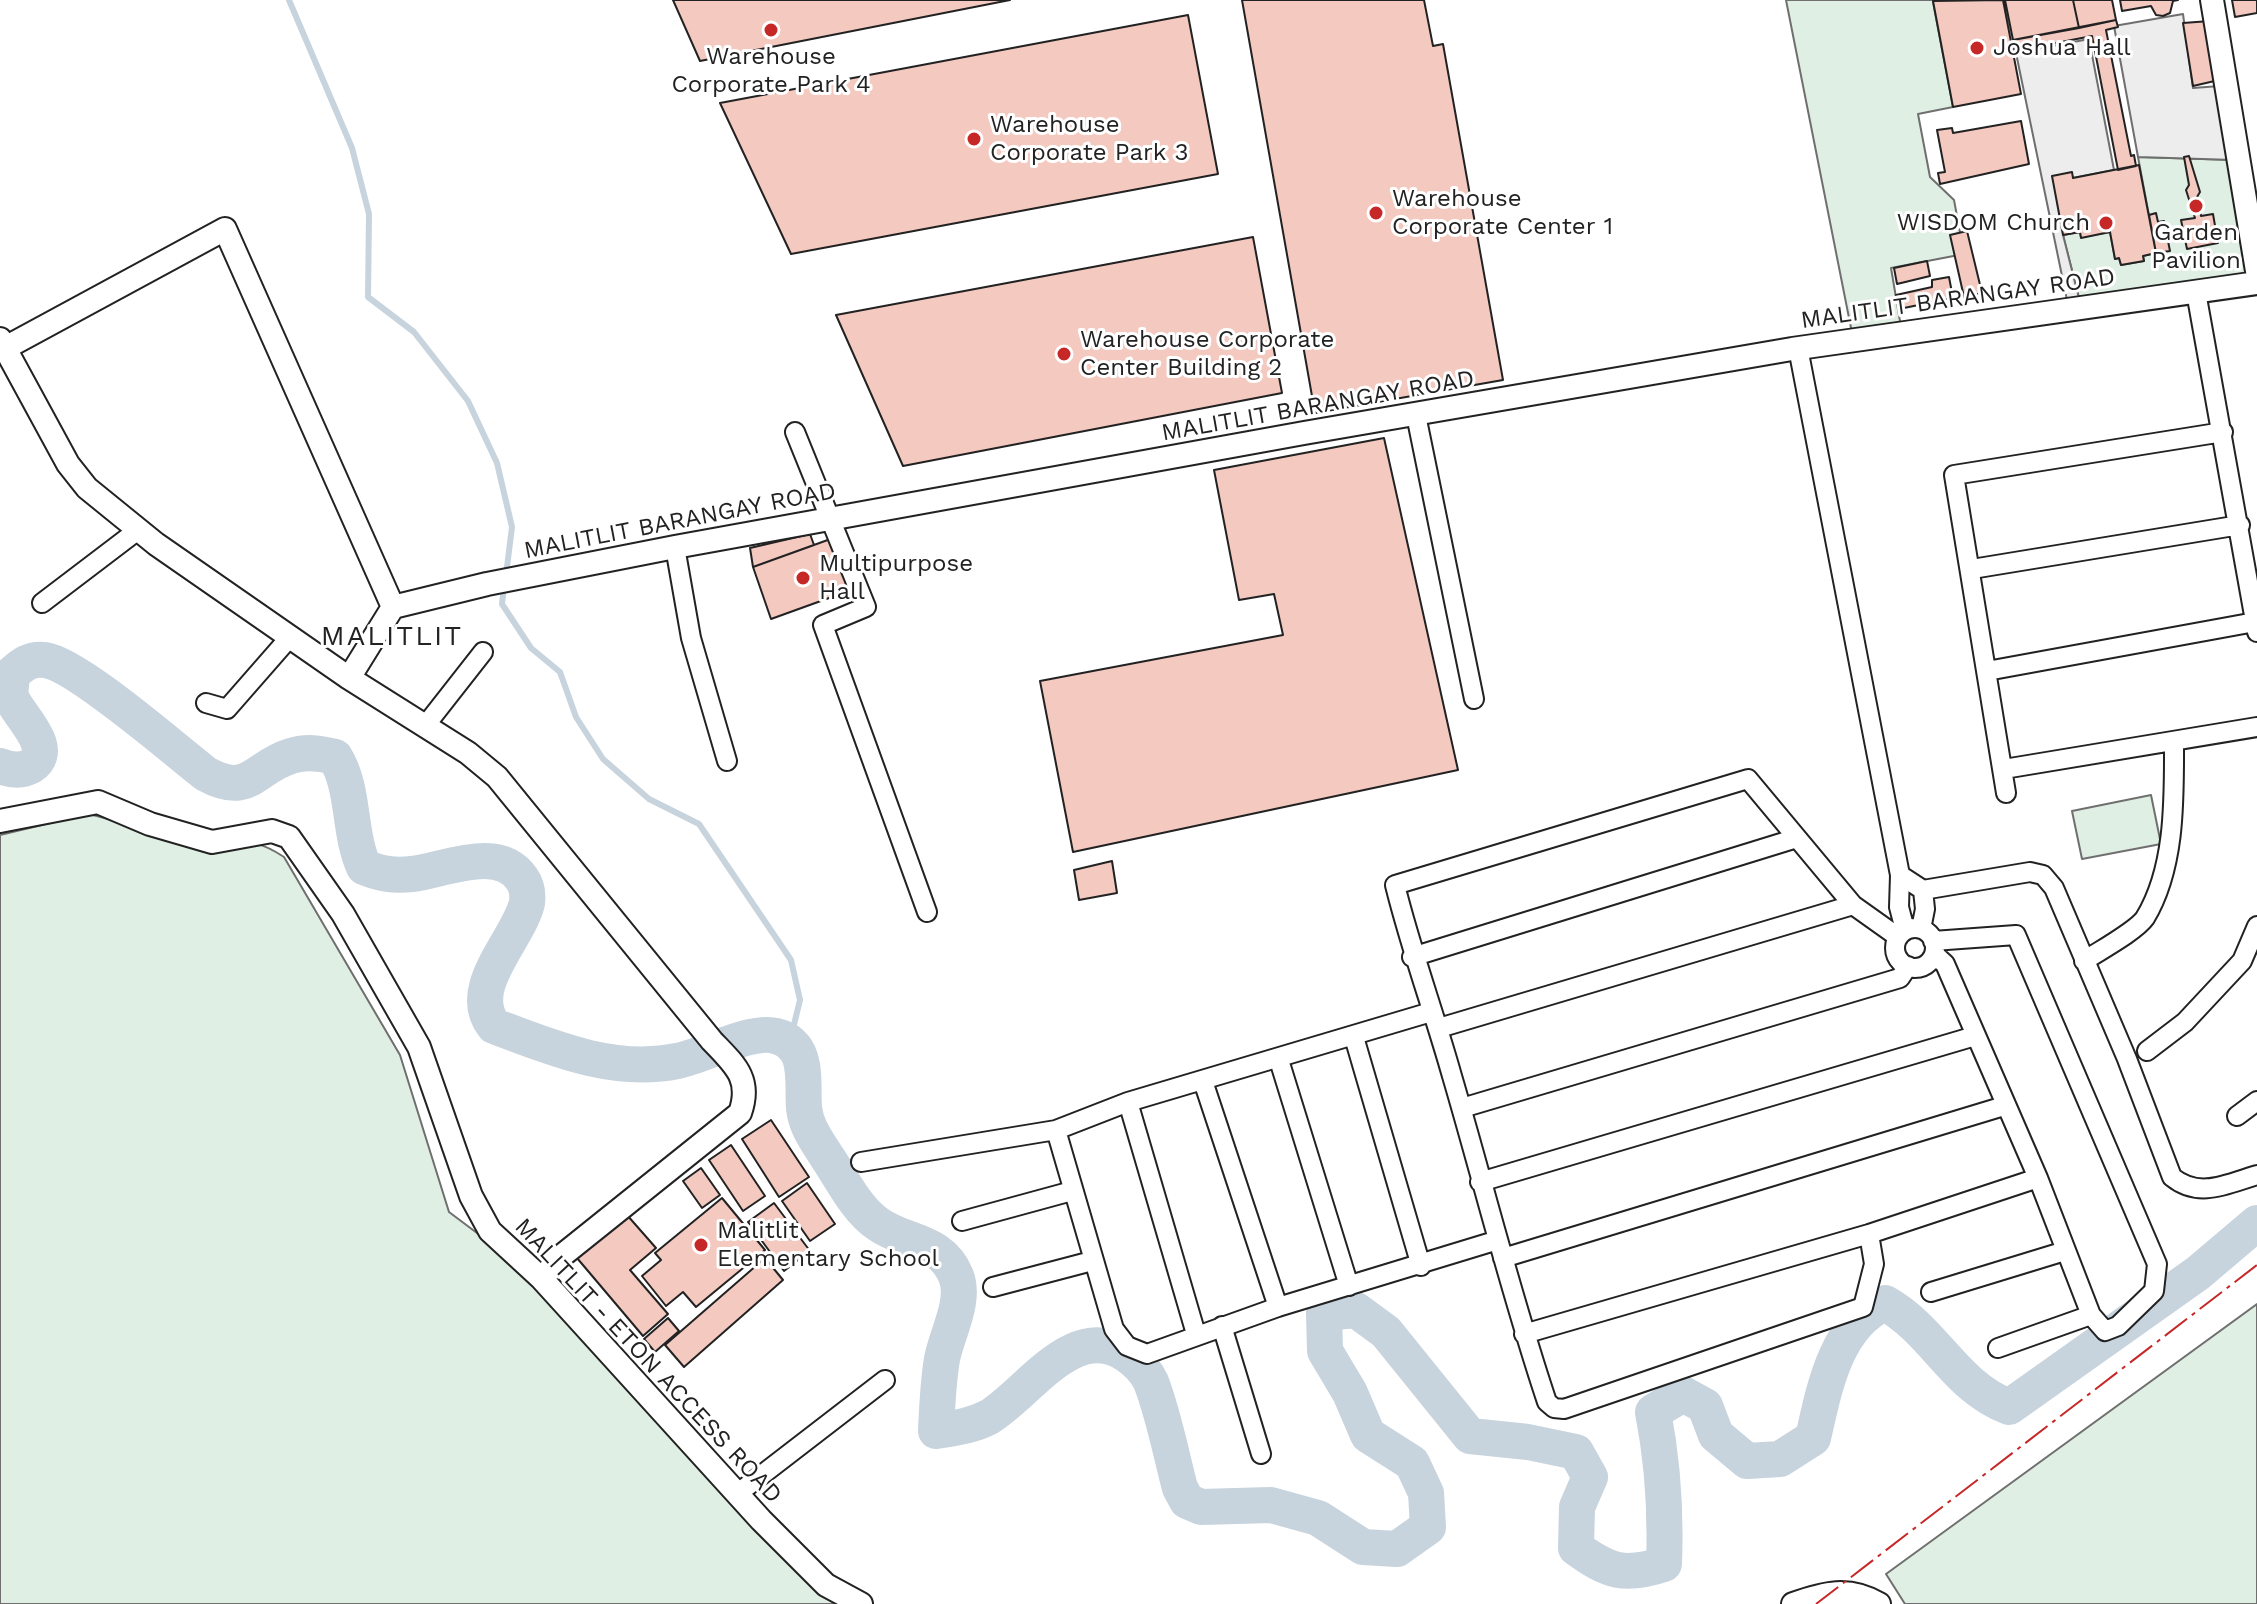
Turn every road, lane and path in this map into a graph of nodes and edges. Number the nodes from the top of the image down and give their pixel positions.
1 (2212, 0) edge
2 (2257, 271) edge
3 (2257, 283) edge
4 (2196, 292) junction
5 (3, 343) edge
6 (1798, 348) junction
7 (1416, 415) junction
8 (795, 432) dead end
9 (2223, 432) junction
10 (831, 518) junction
11 (2240, 525) junction
12 (138, 530) junction
13 (675, 547) junction
14 (1972, 569) junction
15 (42, 603) dead end
16 (393, 607) junction
17 (2256, 627) edge
18 (290, 637) junction
19 (483, 652) dead end
20 (1987, 671) junction
21 (349, 678) junction
22 (1474, 699) dead end
23 (206, 703) dead end
24 (425, 726) junction
25 (2257, 727) edge
26 (2174, 741) junction
27 (727, 761) dead end
28 (2004, 769) junction
29 (2006, 793) dead end
30 (0, 821) edge
31 (1797, 838) junction
32 (1900, 875) junction
33 (1923, 890) junction
34 (1853, 905) junction
35 (927, 912) dead end
36 (2257, 926) edge
37 (1918, 938) junction
38 (1412, 957) junction
39 (2084, 961) junction
40 (1908, 966) junction
41 (1435, 1020) junction
42 (1975, 1036) junction
43 (1354, 1037) junction
44 (2147, 1051) dead end
45 (1279, 1060) junction
46 (1203, 1081) junction
47 (2257, 1101) edge
48 (1128, 1102) junction
49 (2004, 1106) junction
50 (1462, 1108) junction
51 (2237, 1116) dead end
52 (1056, 1130) junction
53 (861, 1162) dead end
54 (2257, 1175) edge
55 (2038, 1178) junction
56 (1480, 1182) junction
57 (1072, 1191) junction
58 (962, 1221) dead end
59 (1869, 1234) junction
60 (1501, 1249) junction
61 (2065, 1251) junction
62 (1092, 1261) junction
63 (1421, 1266) junction
64 (542, 1279) junction
65 (1349, 1286) junction
66 (993, 1287) dead end
67 (1931, 1292) dead end
68 (1278, 1307) junction
69 (2091, 1315) junction
70 (1222, 1326) junction
71 (1196, 1334) junction
72 (1524, 1334) junction
73 (1998, 1348) dead end
74 (885, 1380) dead end
75 (1261, 1454) dead end
76 (737, 1494) junction
77 (861, 1604) edge
78 (1793, 1604) edge
79 (1879, 1604) edge

1 - 2 street
3 - 4 street, MALITLIT BARANGAY ROAD
4 - 6 street, MALITLIT BARANGAY ROAD
4 - 9 street
5 - 12 street
5 - 16 street
6 - 7 street, MALITLIT BARANGAY ROAD
6 - 32 street
7 - 10 street, MALITLIT BARANGAY ROAD
7 - 22 street
8 - 10 street
9 - 11 street
9 - 14 street
10 - 13 street, MALITLIT BARANGAY ROAD
10 - 35 street
11 - 14 street
11 - 17 street
12 - 15 street
12 - 18 street
13 - 16 street, MALITLIT BARANGAY ROAD
13 - 27 street
14 - 20 street
16 - 21 street
17 - 20 street
18 - 21 street
18 - 23 street
19 - 24 street
20 - 28 street
21 - 24 street
24 - 64 street
25 - 26 street
26 - 28 street
26 - 39 street
28 - 29 street
30 - 64 street, MALITLIT - ETON ACCESS ROAD
31 - 34 street
31 - 38 street
31 - 38 street
32 - 33 street
32 - 37 street
33 - 37 street
33 - 39 street
34 - 37 street
34 - 41 street
36 - 44 street
37 - 40 street
37 - 40 street
37 - 42 street
37 - 69 street
38 - 41 street
39 - 54 street
40 - 50 street
41 - 43 street
41 - 50 street
42 - 49 street
42 - 56 street
43 - 45 street
43 - 63 street
45 - 46 street
45 - 65 street
46 - 48 street
46 - 68 street
47 - 51 street
48 - 52 street
48 - 71 street
49 - 55 street
49 - 60 street
50 - 56 street
52 - 53 street
52 - 57 street
55 - 59 street
55 - 61 street
56 - 60 street
57 - 58 street
57 - 62 street
59 - 72 street
59 - 72 street
60 - 63 street
60 - 72 street
61 - 67 street
61 - 69 street
62 - 66 street
62 - 71 street
63 - 65 street
64 - 76 street, MALITLIT - ETON ACCESS ROAD
65 - 68 street
68 - 70 street
69 - 73 street
70 - 71 street
70 - 75 street
74 - 76 street
76 - 77 street, MALITLIT - ETON ACCESS ROAD
78 - 79 street

